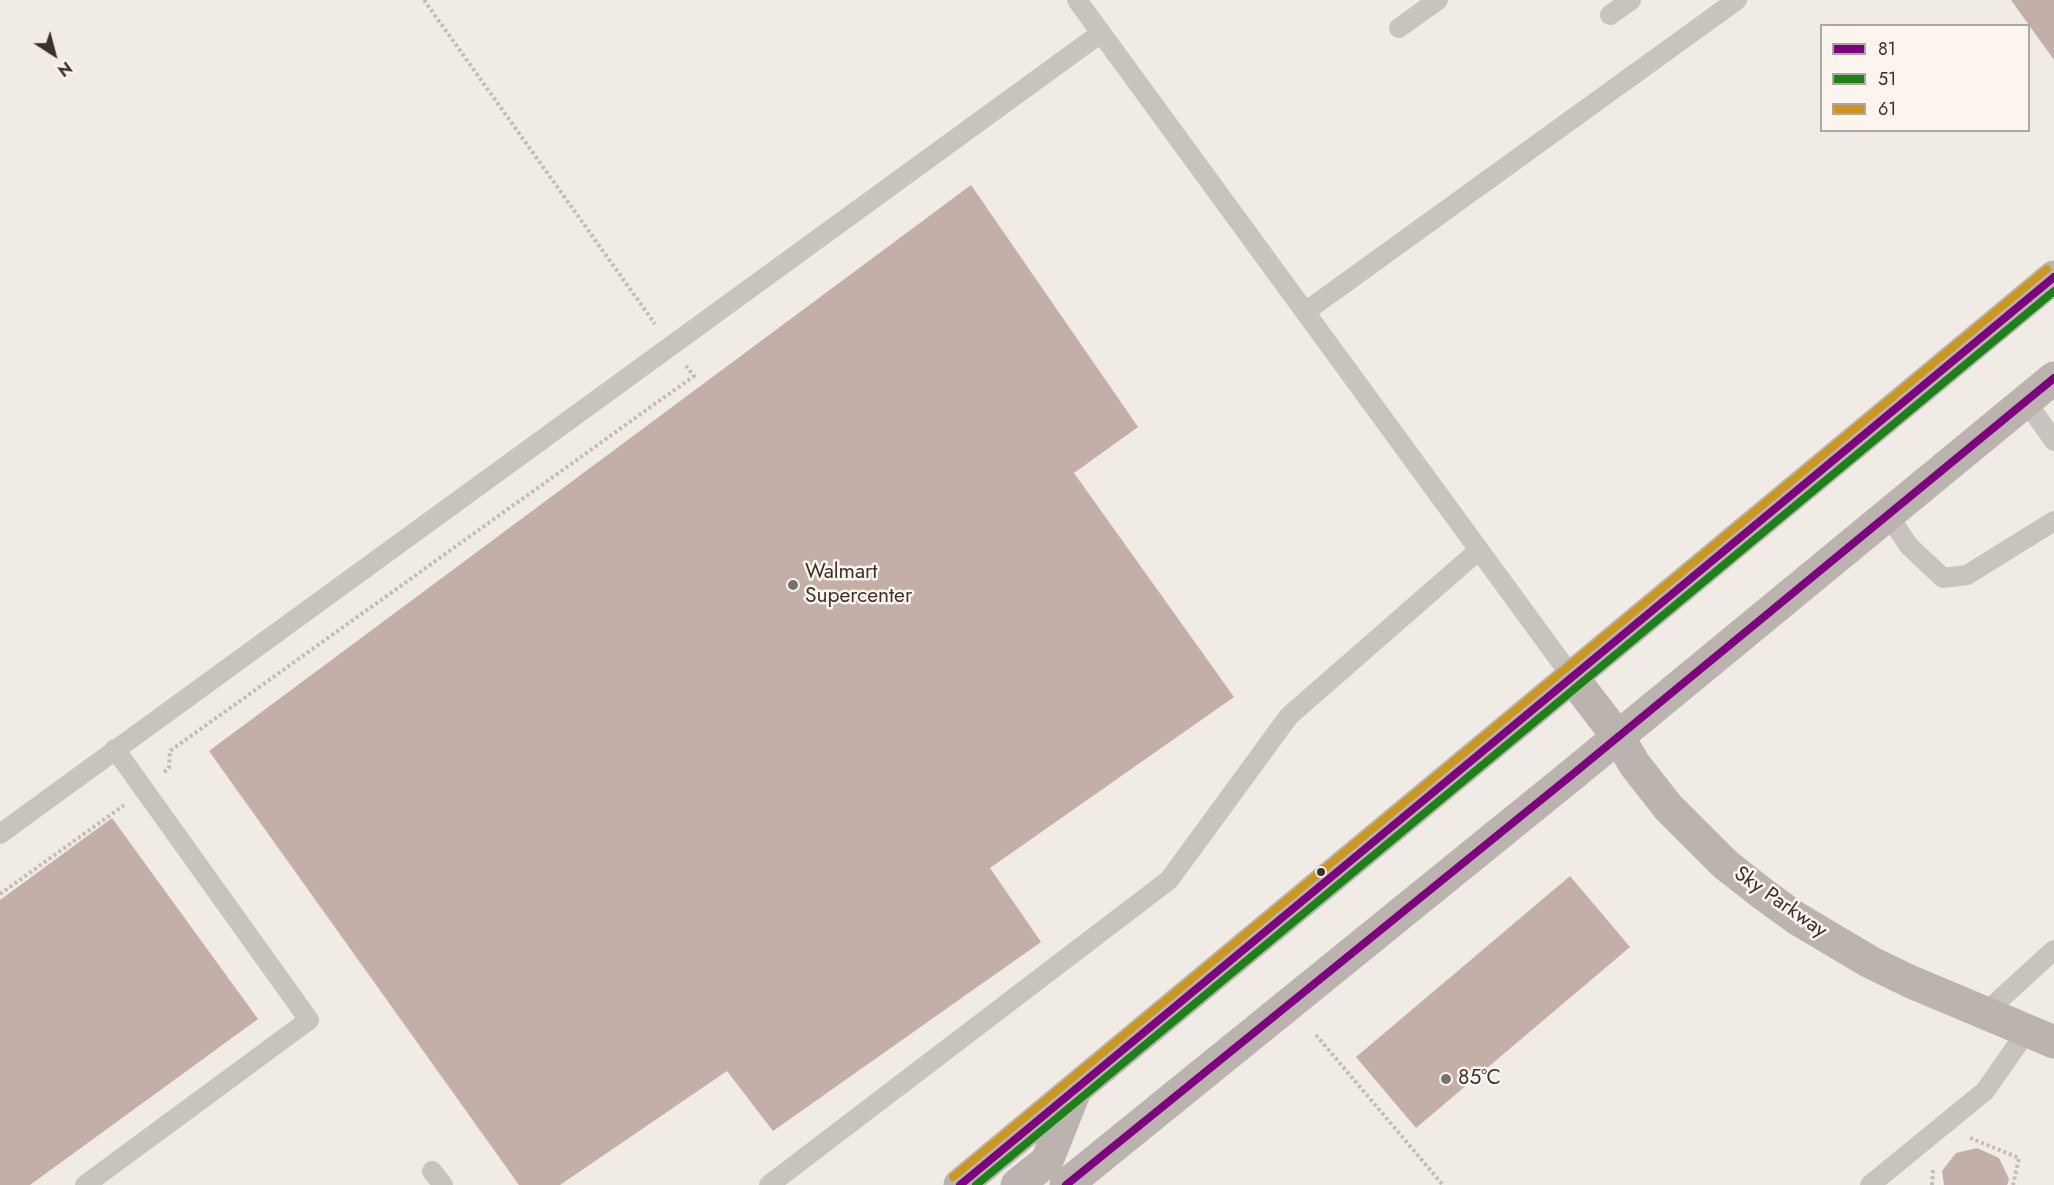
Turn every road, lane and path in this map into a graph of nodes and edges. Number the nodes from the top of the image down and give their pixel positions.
1 (424, 0) edge
2 (1077, 0) edge
3 (1438, 0) edge
4 (1631, 0) edge
5 (1737, 0) edge
6 (1610, 15) dead end
7 (1399, 28) dead end
8 (1101, 33) junction
9 (2054, 277) edge
10 (1305, 312) junction
11 (671, 346) junction
12 (2054, 378) edge
13 (2026, 401) junction
14 (2054, 441) edge
15 (1888, 515) junction
16 (2054, 521) edge
17 (1479, 550) junction
18 (1572, 677) junction
19 (1618, 738) junction
20 (115, 749) junction
21 (143, 788) junction
22 (0, 834) edge
23 (0, 894) edge
24 (2054, 950) edge
25 (1985, 1013) junction
26 (1316, 1035) dead end
27 (2041, 1036) edge
28 (1076, 1088) junction
29 (1967, 1136) dead end
30 (1933, 1165) dead end
31 (86, 1185) edge
32 (769, 1185) edge
33 (960, 1185) edge
34 (1017, 1185) edge
35 (1066, 1185) edge
36 (1443, 1185) edge
37 (1870, 1185) edge
38 (1932, 1185) edge
39 (2013, 1185) edge

1 - 11 path
2 - 8 lane
3 - 7 lane
4 - 6 lane
5 - 10 lane
8 - 10 lane
8 - 11 lane
9 - 18 main road
10 - 17 lane
11 - 20 lane
11 - 21 path
12 - 13 main road
13 - 14 lane
13 - 15 main road
15 - 16 lane
15 - 19 main road
17 - 18 lane
17 - 32 lane
18 - 19 main road, Sky Parkway
18 - 28 main road
19 - 25 main road, Sky Parkway
19 - 35 main road
20 - 21 lane
20 - 22 lane
21 - 23 path
21 - 31 lane
24 - 25 lane
25 - 27 main road, Sky Parkway
26 - 36 path
27 - 37 lane
28 - 33 main road
28 - 34 main road
29 - 39 path
30 - 38 path

